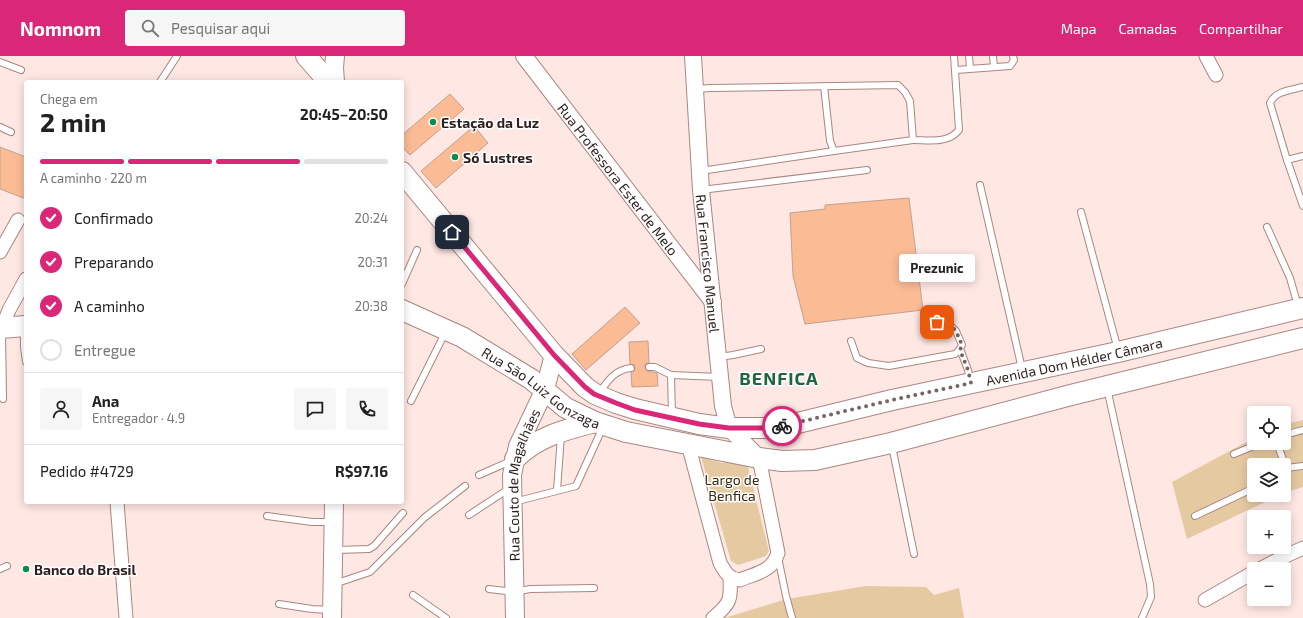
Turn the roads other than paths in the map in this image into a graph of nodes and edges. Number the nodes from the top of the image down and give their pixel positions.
1 (177, 56) edge
2 (306, 56) edge
3 (335, 56) edge
4 (524, 56) edge
5 (693, 56) edge
6 (954, 56) edge
7 (969, 56) edge
8 (993, 56) edge
9 (1014, 56) edge
10 (1206, 56) edge
11 (0, 62) edge
12 (994, 67) junction
13 (970, 68) junction
14 (21, 70) dead end
15 (956, 70) junction
16 (1216, 75) dead end
17 (161, 80) edge
18 (326, 80) edge
19 (336, 80) edge
20 (824, 86) junction
21 (1303, 87) edge
22 (695, 89) junction
23 (0, 127) edge
24 (11, 132) dead end
25 (913, 140) junction
26 (834, 152) junction
27 (1303, 156) edge
28 (1287, 160) junction
29 (868, 170) dead end
30 (700, 171) junction
31 (404, 174) edge
32 (980, 185) dead end
33 (701, 190) junction
34 (1303, 206) edge
35 (1081, 212) dead end
36 (18, 220) dead end
37 (1267, 227) dead end
38 (418, 250) dead end
39 (0, 252) edge
40 (404, 280) edge
41 (24, 283) edge
42 (714, 302) junction
43 (1301, 309) edge
44 (404, 311) edge
45 (937, 322) dead end
46 (24, 326) edge
47 (1, 328) edge
48 (447, 330) junction
49 (1303, 338) edge
50 (851, 341) dead end
51 (761, 349) dead end
52 (960, 350) junction
53 (1118, 352) junction
54 (554, 355) junction
55 (719, 357) junction
56 (649, 367) dead end
57 (631, 368) dead end
58 (1022, 373) junction
59 (671, 375) junction
60 (721, 377) junction
61 (971, 383) junction
62 (1106, 386) junction
63 (545, 389) junction
64 (598, 395) junction
65 (3, 399) dead end
66 (411, 401) dead end
67 (672, 418) junction
68 (599, 424) junction
69 (729, 428) junction
70 (1303, 430) edge
71 (561, 431) junction
72 (1291, 433) edge
73 (891, 442) junction
74 (688, 444) junction
75 (1247, 449) edge
76 (1234, 454) dead end
77 (759, 458) junction
78 (516, 459) junction
79 (1303, 466) edge
80 (1291, 467) edge
81 (479, 475) dead end
82 (465, 486) dead end
83 (557, 490) junction
84 (1247, 491) edge
85 (512, 495) junction
86 (116, 504) edge
87 (334, 504) edge
88 (403, 513) dead end
89 (469, 515) dead end
90 (267, 516) dead end
91 (1195, 516) dead end
92 (334, 522) junction
93 (1303, 548) edge
94 (334, 550) junction
95 (778, 553) junction
96 (914, 554) dead end
97 (1273, 562) edge
98 (7, 566) dead end
99 (0, 570) edge
100 (1247, 576) edge
101 (730, 578) junction
102 (333, 584) junction
103 (594, 588) dead end
104 (489, 589) dead end
105 (514, 592) junction
106 (413, 595) dead end
107 (1205, 600) dead end
108 (279, 604) dead end
109 (332, 614) edge
110 (126, 618) edge
111 (446, 618) edge
112 (515, 618) edge
113 (713, 618) edge
114 (792, 618) edge
115 (1142, 618) edge

1 - 17 lane
2 - 18 main road
3 - 19 main road
4 - 42 street, Rua Professora Ester de Melo
5 - 22 street, Rua Francisco Manuel
6 - 15 lane
7 - 13 lane
8 - 12 lane
9 - 12 lane
10 - 16 street
11 - 14 lane
12 - 13 lane
13 - 15 lane
15 - 25 lane
20 - 22 lane
20 - 25 lane
20 - 26 lane
21 - 28 lane
22 - 30 street, Rua Francisco Manuel
23 - 24 lane
25 - 26 lane
26 - 30 lane
27 - 28 lane
28 - 34 lane
29 - 33 lane
30 - 33 street, Rua Francisco Manuel
31 - 54 main road, Avenida Dom Hélder Câmara
32 - 58 lane
33 - 42 street, Rua Francisco Manuel
35 - 53 lane
36 - 39 street
37 - 43 lane
38 - 40 lane
41 - 47 street
42 - 55 street, Rua Francisco Manuel
43 - 53 main road, Avenida Dom Hélder Câmara
44 - 48 main road, Rua São Luiz Gonzaga
45 - 52 lane
46 - 47 main road
47 - 65 lane
48 - 63 main road, Rua São Luiz Gonzaga
48 - 66 lane
49 - 62 main road
50 - 52 lane
51 - 55 lane
52 - 61 lane
53 - 58 main road, Avenida Dom Hélder Câmara
54 - 63 main road, Rua Couto de Magalhães
54 - 64 main road, Avenida Dom Hélder Câmara
55 - 60 street, Rua Francisco Manuel
56 - 59 lane
57 - 64 lane
58 - 61 main road, Avenida Dom Hélder Câmara
59 - 60 lane
59 - 67 lane
60 - 69 street, Rua Francisco Manuel
61 - 69 main road, Avenida Dom Hélder Câmara
62 - 73 main road
62 - 115 lane
63 - 68 main road, Rua São Luiz Gonzaga
63 - 78 main road, Rua Couto de Magalhães
64 - 67 main road, Avenida Dom Hélder Câmara
67 - 69 main road, Avenida Dom Hélder Câmara
68 - 71 main road
68 - 74 main road, Rua São Luiz Gonzaga
68 - 83 lane
69 - 77 street, Rua Francisco Manuel
70 - 72 lane
71 - 78 main road
71 - 83 lane
73 - 77 main road
73 - 96 lane
74 - 77 main road
74 - 101 street
75 - 76 lane
77 - 95 street
78 - 81 lane
78 - 85 main road, Rua Couto de Magalhães
79 - 80 lane
82 - 102 lane
83 - 85 lane
84 - 91 lane
85 - 89 lane
85 - 105 main road, Rua Couto de Magalhães
86 - 110 street
87 - 92 main road
88 - 94 lane
90 - 92 lane
92 - 94 main road
93 - 97 street
94 - 102 main road
95 - 101 street
95 - 114 lane
98 - 99 lane
100 - 107 street
101 - 113 street
102 - 109 main road
103 - 105 lane
104 - 105 lane
105 - 112 main road, Rua Couto de Magalhães
106 - 111 lane
108 - 109 lane

